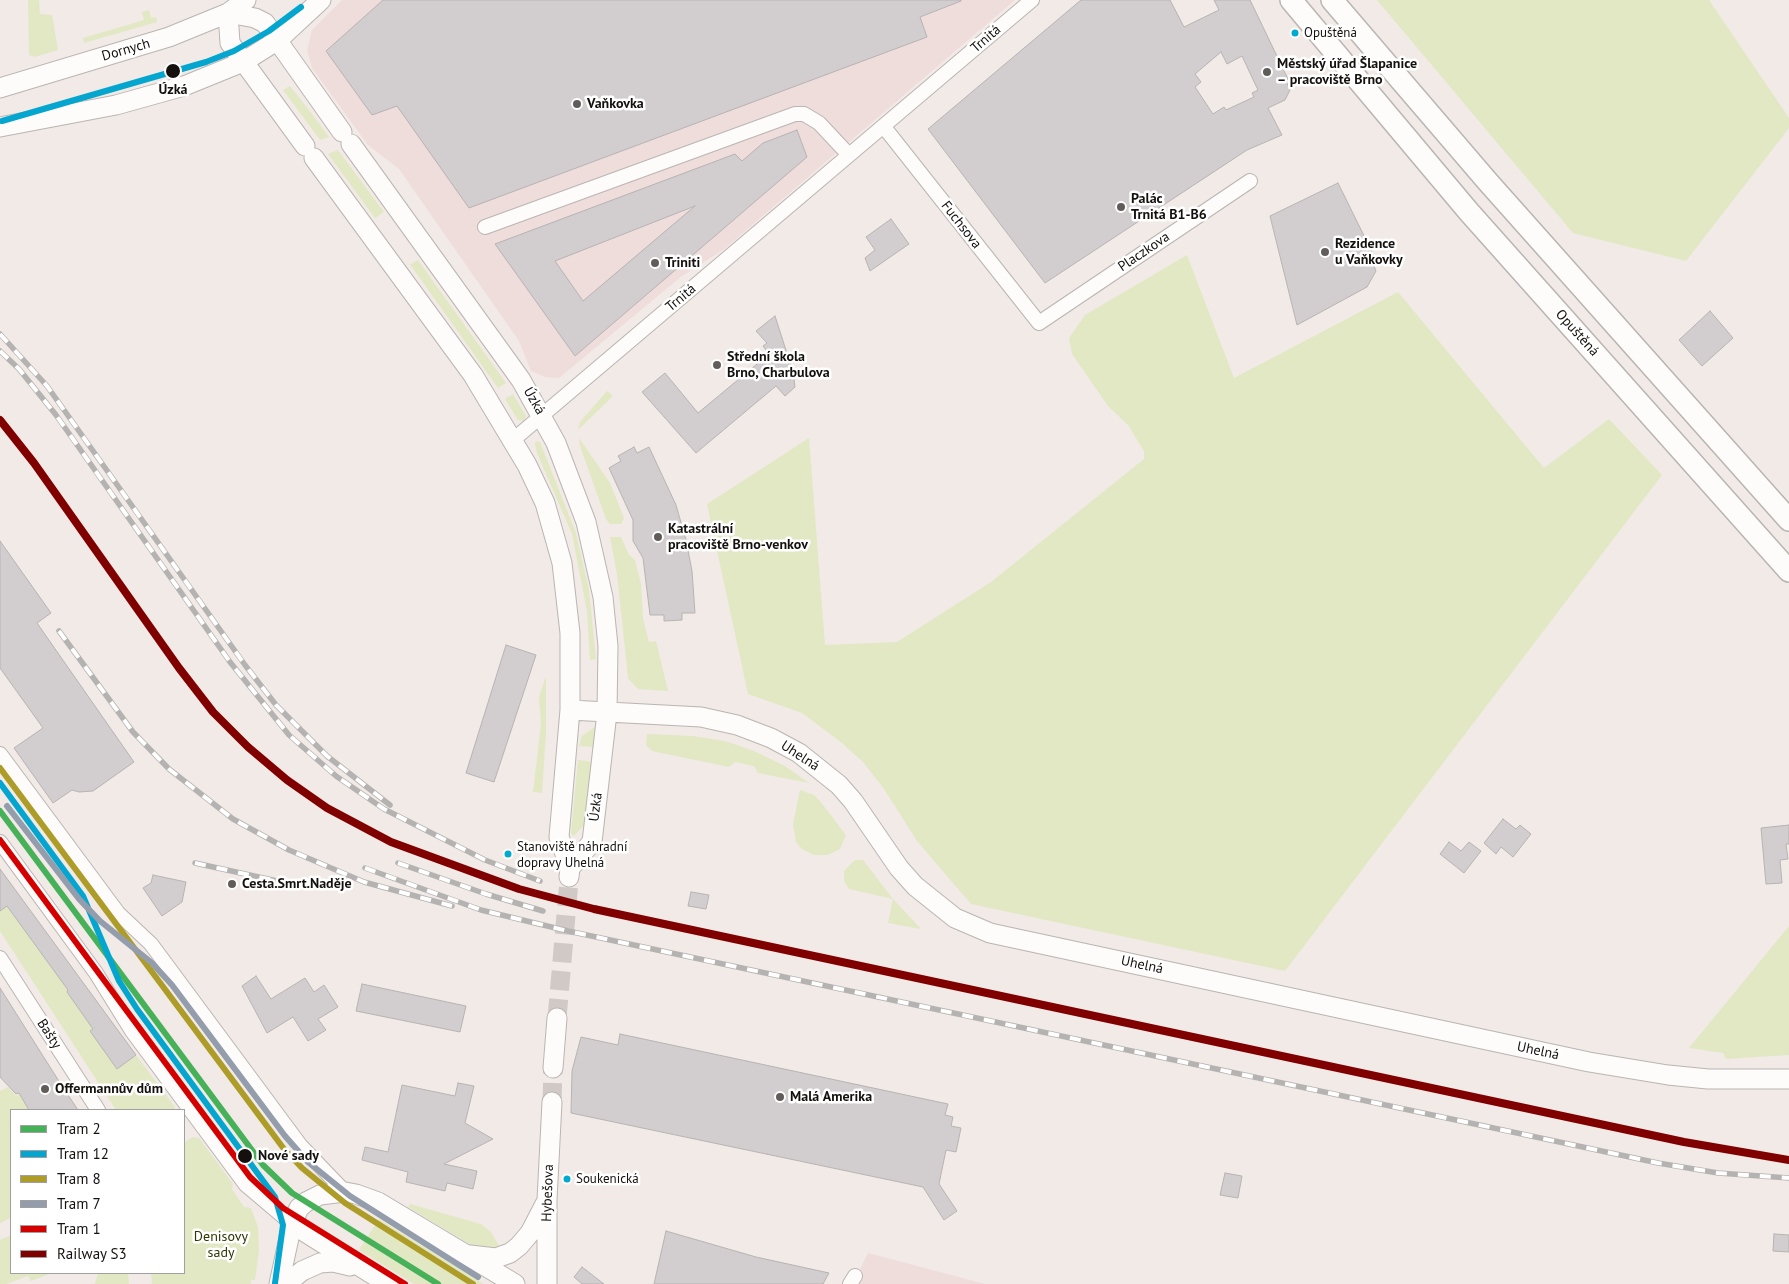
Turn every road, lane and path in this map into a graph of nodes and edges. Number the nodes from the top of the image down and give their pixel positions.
1 (246, 0) edge
2 (321, 0) edge
3 (1032, 0) edge
4 (1291, 0) edge
5 (1332, 0) edge
6 (228, 13) junction
7 (278, 40) junction
8 (243, 62) junction
9 (0, 88) edge
10 (0, 127) edge
11 (884, 127) junction
12 (849, 155) junction
13 (1250, 181) dead end
14 (485, 227) dead end
15 (1039, 323) joint
16 (542, 415) junction
17 (513, 440) junction
18 (1789, 520) edge
19 (1789, 571) edge
20 (570, 710) junction
21 (607, 713) junction
22 (0, 754) edge
23 (0, 842) edge
24 (0, 958) edge
25 (557, 1018) tunnel mouth
26 (553, 1068) tunnel mouth
27 (1789, 1079) edge
28 (552, 1102) tunnel mouth
29 (97, 1109) edge
30 (345, 1192) junction
31 (547, 1200) junction
32 (292, 1224) junction
33 (461, 1253) junction
34 (368, 1272) junction
35 (279, 1284) edge
36 (286, 1284) edge
37 (388, 1284) edge
38 (515, 1284) edge
39 (547, 1284) edge

1 - 6 main road, Dornych
2 - 7 main road
3 - 11 street, Trnitá
4 - 19 main road, Opuštěná
5 - 18 main road
6 - 7 main road, Úzká
6 - 8 main road, Úzká
6 - 9 main road, Dornych
7 - 8 main road
7 - 16 main road, Úzká
8 - 10 main road
8 - 17 main road, Úzká
11 - 12 street, Trnitá
11 - 15 street, Fuchsova
12 - 14 street
12 - 16 street, Trnitá
13 - 15 street, Placzkova
16 - 17 street, Trnitá
16 - 21 main road, Úzká
17 - 20 main road, Úzká
20 - 21 main road, Uhelná
20 - 21 main road, Úzká
21 - 27 main road, Uhelná
22 - 30 street
23 - 32 street
24 - 29 street, Bašty
25 - 26 main road
28 - 31 main road, Hybešova
30 - 32 main road
30 - 33 main road
31 - 33 main road
31 - 39 main road, Hybešova
32 - 34 main road
32 - 35 main road
33 - 38 main road
34 - 36 main road
34 - 37 main road

